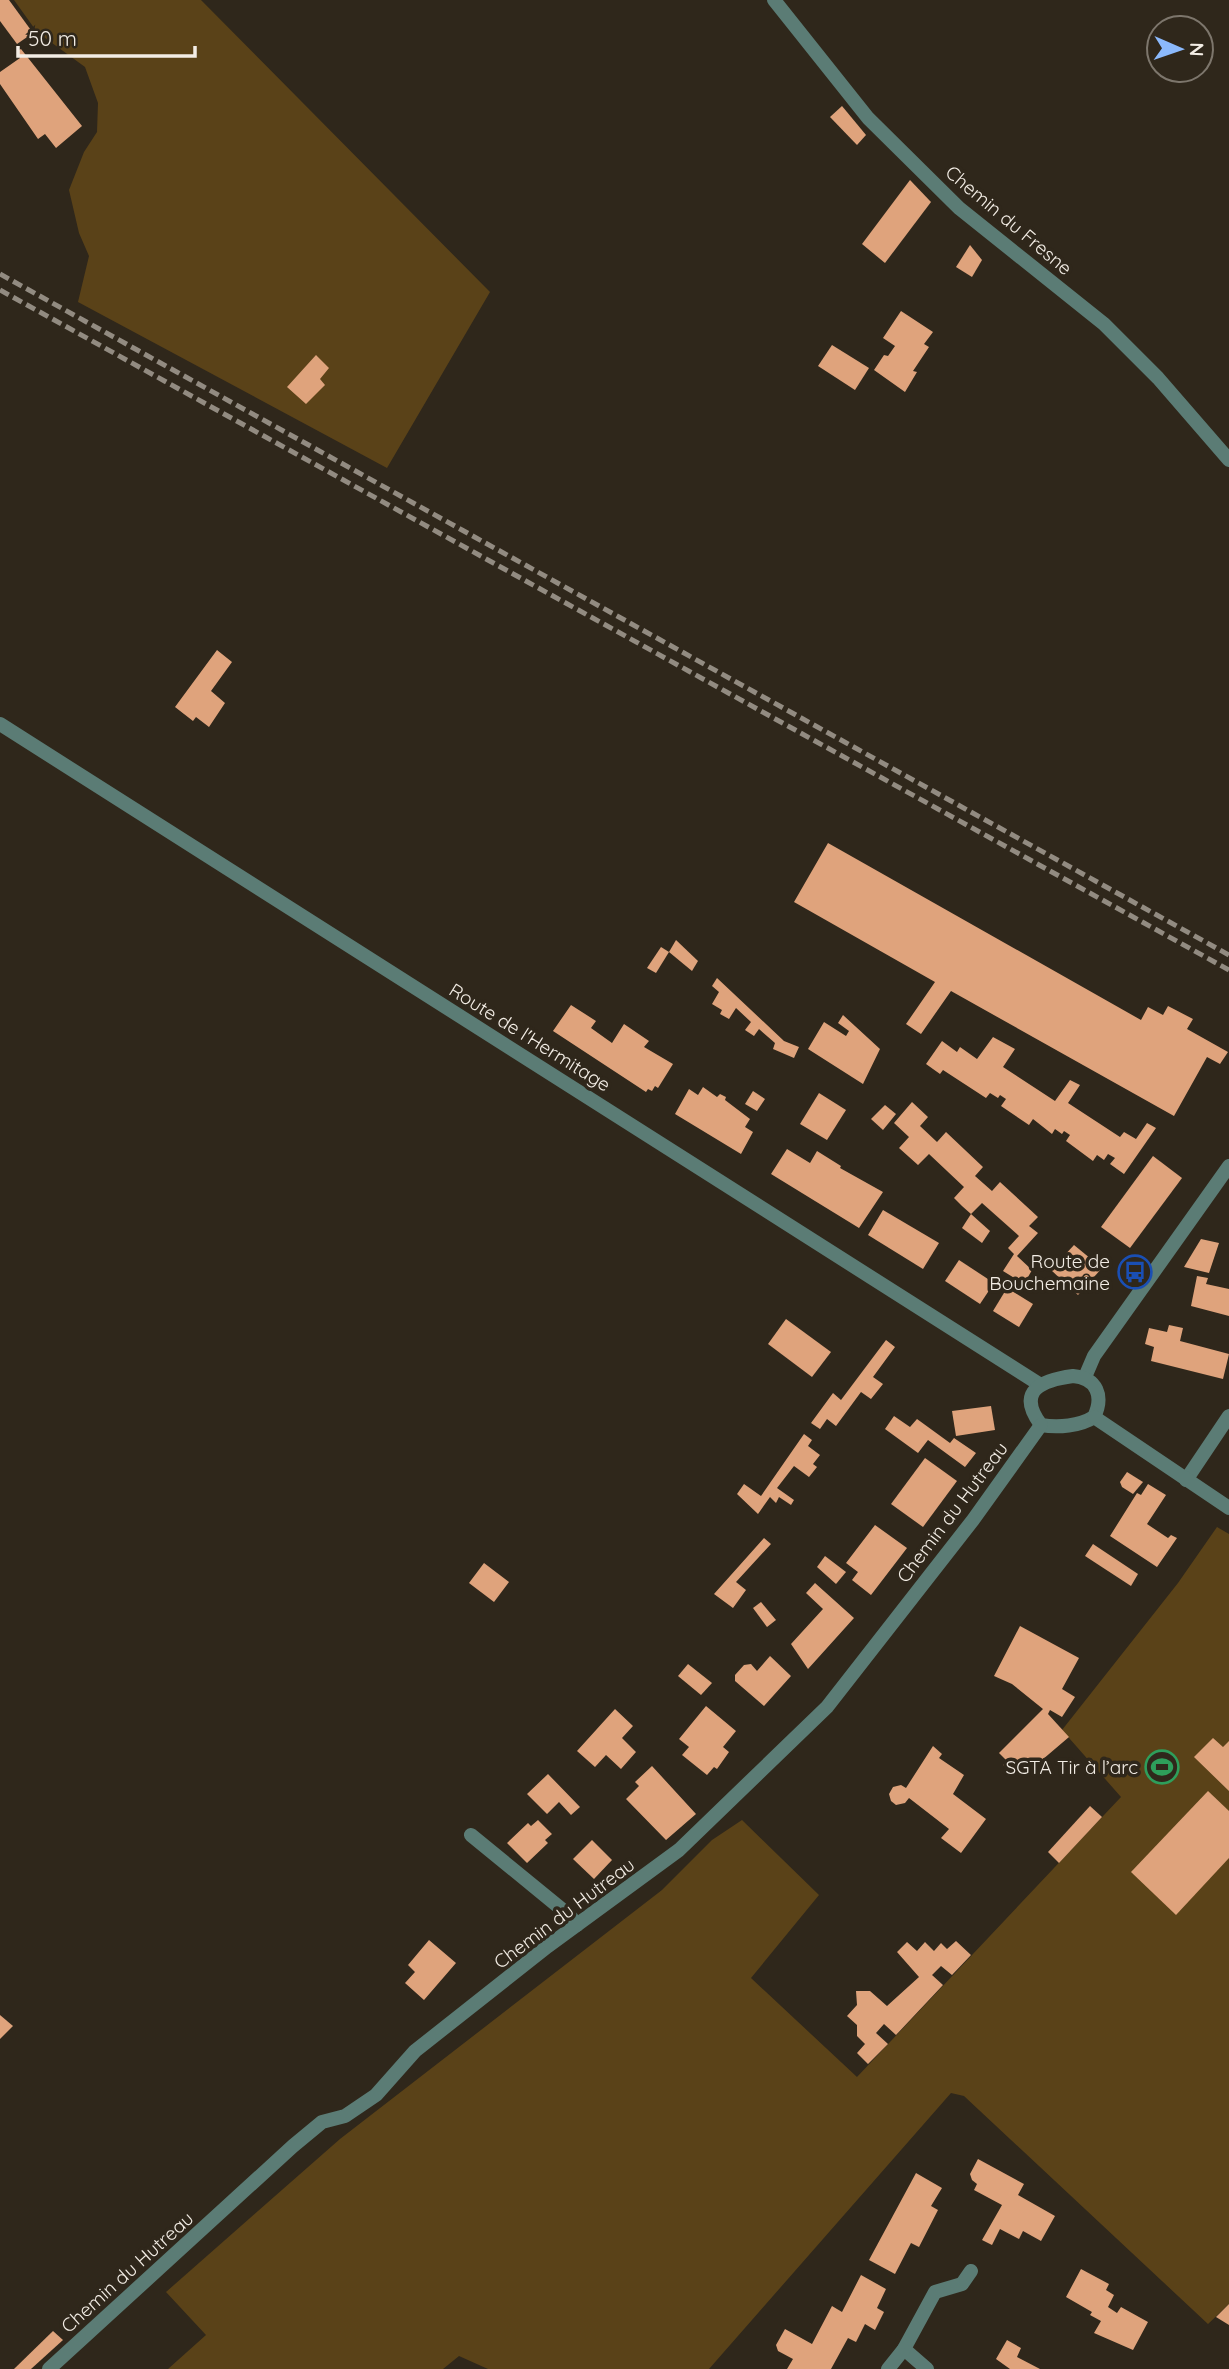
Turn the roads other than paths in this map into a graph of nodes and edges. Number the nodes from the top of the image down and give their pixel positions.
1 (774, 0) edge
2 (1229, 460) edge
3 (0, 724) edge
4 (1229, 1166) edge
5 (1085, 1377) junction
6 (1038, 1384) junction
7 (1229, 1416) edge
8 (1094, 1417) junction
9 (1041, 1425) junction
10 (1186, 1480) junction
11 (1229, 1508) edge
12 (471, 1835) dead end
13 (577, 1925) junction
14 (971, 2271) dead end
15 (904, 2349) junction
16 (49, 2369) edge
17 (888, 2369) edge
18 (927, 2369) edge

1 - 2 street, Chemin du Fresne
3 - 6 street, Route de l'Hermitage
4 - 5 street
5 - 6 street
5 - 8 street
6 - 9 street
7 - 10 street
8 - 9 street
8 - 10 street
9 - 13 street, Chemin du Hutreau
10 - 11 street
12 - 13 street
13 - 16 street, Chemin du Hutreau
14 - 15 street
15 - 17 street
15 - 18 street

